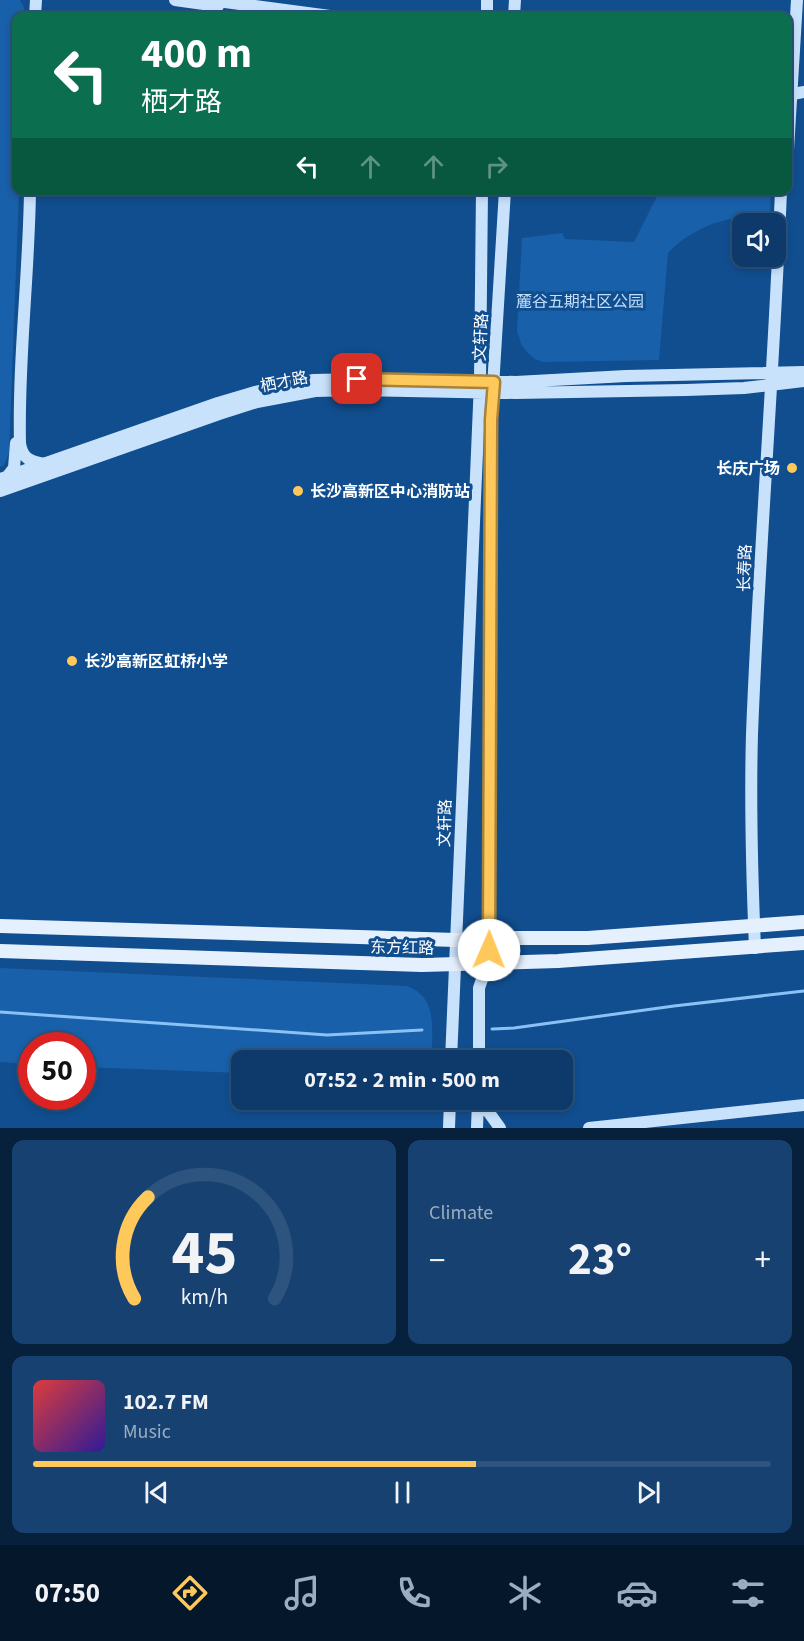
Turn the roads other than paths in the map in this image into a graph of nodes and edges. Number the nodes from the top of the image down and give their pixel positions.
1 (175, 0) edge
2 (210, 0) edge
3 (795, 0) edge
4 (260, 12) edge
5 (300, 12) edge
6 (792, 27) edge
7 (792, 46) edge
8 (28, 195) edge
9 (28, 195) edge
10 (482, 195) edge
11 (505, 195) edge
12 (783, 195) edge
13 (804, 372) edge
14 (774, 379) junction
15 (804, 381) edge
16 (479, 388) junction
17 (494, 388) junction
18 (47, 464) junction
19 (4, 478) edge
20 (0, 491) edge
21 (804, 922) edge
22 (0, 926) edge
23 (757, 927) junction
24 (489, 938) junction
25 (456, 940) junction
26 (804, 943) edge
27 (757, 948) junction
28 (0, 951) edge
29 (488, 962) junction
30 (455, 964) junction
31 (451, 1050) edge
32 (479, 1050) edge
33 (804, 1105) edge
34 (447, 1110) edge
35 (450, 1110) edge
36 (478, 1110) edge
37 (486, 1110) edge
38 (440, 1128) edge
39 (449, 1128) edge
40 (477, 1128) edge
41 (500, 1128) edge
42 (590, 1128) edge

1 - 4 main road
2 - 5 main road
3 - 6 main road
3 - 7 main road
8 - 18 main road
9 - 19 main road
10 - 16 main road, 文轩路
11 - 17 main road, 文轩路
12 - 14 main road, 长寿路
13 - 14 main road, 栖才路
14 - 15 main road, 栖才路
14 - 17 main road, 栖才路
14 - 23 main road, 长寿路
16 - 17 main road, 栖才路
16 - 18 main road, 栖才路
16 - 20 main road, 栖才路
16 - 25 main road, 文轩路
17 - 24 main road, 文轩路
18 - 19 main road, 栖才路
21 - 23 main road, 东方红路
22 - 25 main road, 东方红路
23 - 24 main road, 东方红路
23 - 27 main road, 长寿路
24 - 25 main road, 东方红路
24 - 29 main road, 文轩路
25 - 30 main road, 文轩路
26 - 27 main road, 东方红路
27 - 29 main road, 东方红路
28 - 30 main road, 东方红路
29 - 30 main road, 东方红路
29 - 32 main road, 文轩路
30 - 31 main road, 文轩路
33 - 42 main road
34 - 38 main road
35 - 39 main road
36 - 40 main road
37 - 41 main road

